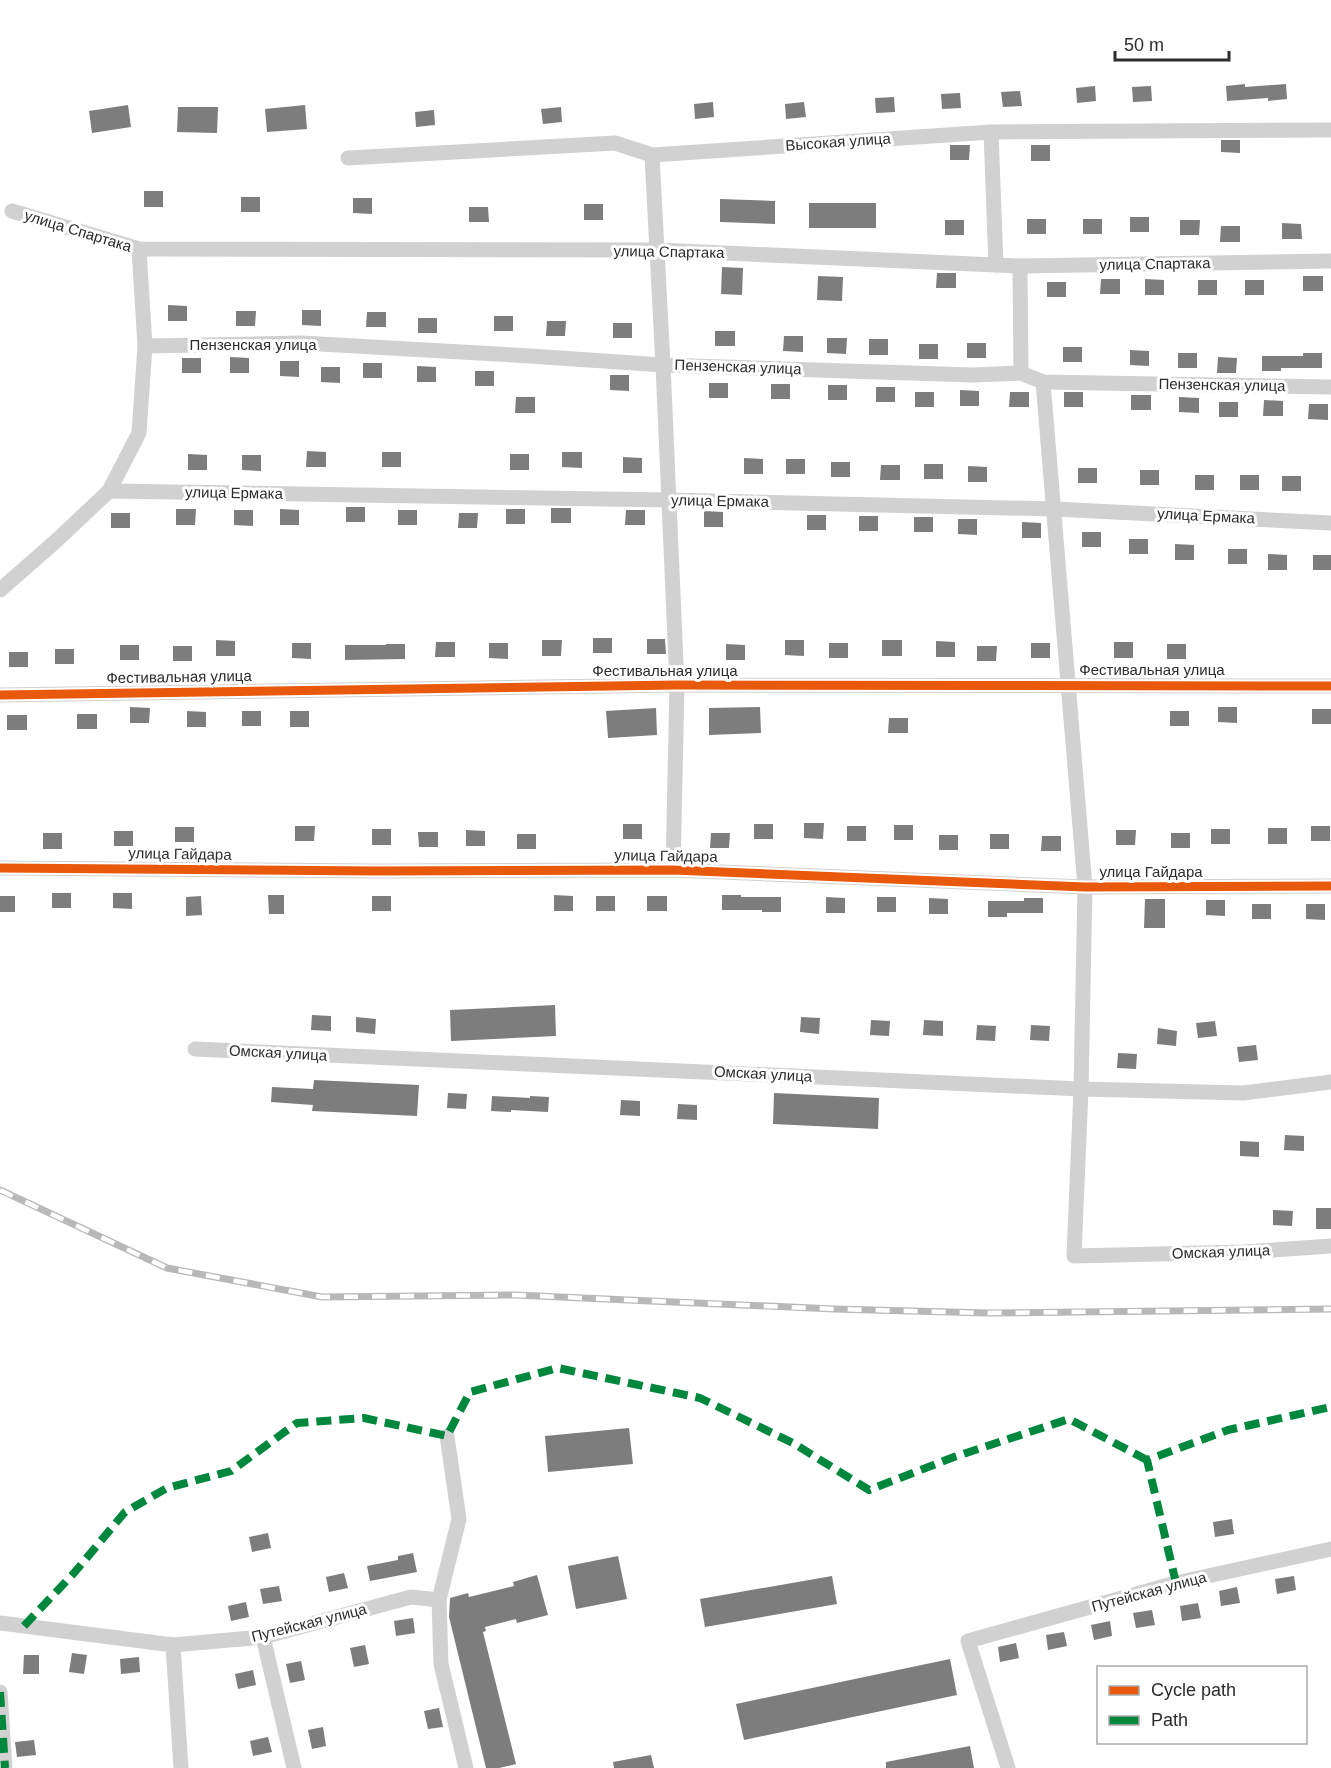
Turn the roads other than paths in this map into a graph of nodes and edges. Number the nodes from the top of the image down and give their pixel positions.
1 (1331, 130) edge
2 (991, 132) junction
3 (652, 154) junction
4 (348, 158) dead end
5 (12, 211) dead end
6 (139, 249) junction
7 (657, 250) junction
8 (1331, 261) edge
9 (996, 265) junction
10 (1020, 266) junction
11 (144, 346) junction
12 (663, 365) junction
13 (1021, 374) junction
14 (1043, 382) junction
15 (1331, 387) edge
16 (109, 491) junction
17 (669, 500) junction
18 (1054, 509) junction
19 (1331, 523) edge
20 (0, 590) edge
21 (677, 685) junction
22 (1068, 685) junction
23 (1331, 686) edge
24 (0, 695) edge
25 (0, 867) edge
26 (673, 870) junction
27 (1331, 886) edge
28 (1085, 887) junction
29 (195, 1049) dead end
30 (1331, 1082) edge
31 (1081, 1089) junction
32 (1331, 1246) edge
33 (447, 1436) dead end
34 (1331, 1549) edge
35 (439, 1600) junction
36 (0, 1623) edge
37 (263, 1637) junction
38 (173, 1645) junction
39 (0, 1692) edge
40 (5, 1768) edge
41 (181, 1768) edge
42 (294, 1768) edge
43 (466, 1768) edge
44 (1008, 1768) edge

1 - 2 street, Высокая улица
2 - 3 street, Высокая улица
2 - 9 street
3 - 4 street, Высокая улица
3 - 7 street
5 - 6 street, улица Спартака
6 - 7 street, улица Спартака
6 - 11 street
7 - 9 street, улица Спартака
7 - 12 street
8 - 10 street, улица Спартака
9 - 10 street, улица Спартака
10 - 13 street
11 - 12 street, Пензенская улица
11 - 16 street
12 - 13 street, Пензенская улица
12 - 17 street
13 - 14 street, Пензенская улица
14 - 15 street, Пензенская улица
14 - 18 street
16 - 17 street, улица Ермака
16 - 20 street
17 - 18 street, улица Ермака
17 - 21 street
18 - 19 street, улица Ермака
18 - 22 street
21 - 22 street, Фестивальная улица
21 - 24 street, Фестивальная улица
21 - 26 street
22 - 23 street, Фестивальная улица
22 - 28 street
25 - 26 street, улица Гайдара
26 - 28 street, улица Гайдара
27 - 28 street, улица Гайдара
28 - 31 street
29 - 31 street, Омская улица
30 - 31 street, Омская улица
31 - 32 street, Омская улица
33 - 35 street
34 - 44 street, Путейская улица
35 - 37 street, Путейская улица
35 - 43 street
36 - 38 street, Путейская улица
37 - 38 street, Путейская улица
37 - 42 street
38 - 41 street
39 - 40 street

